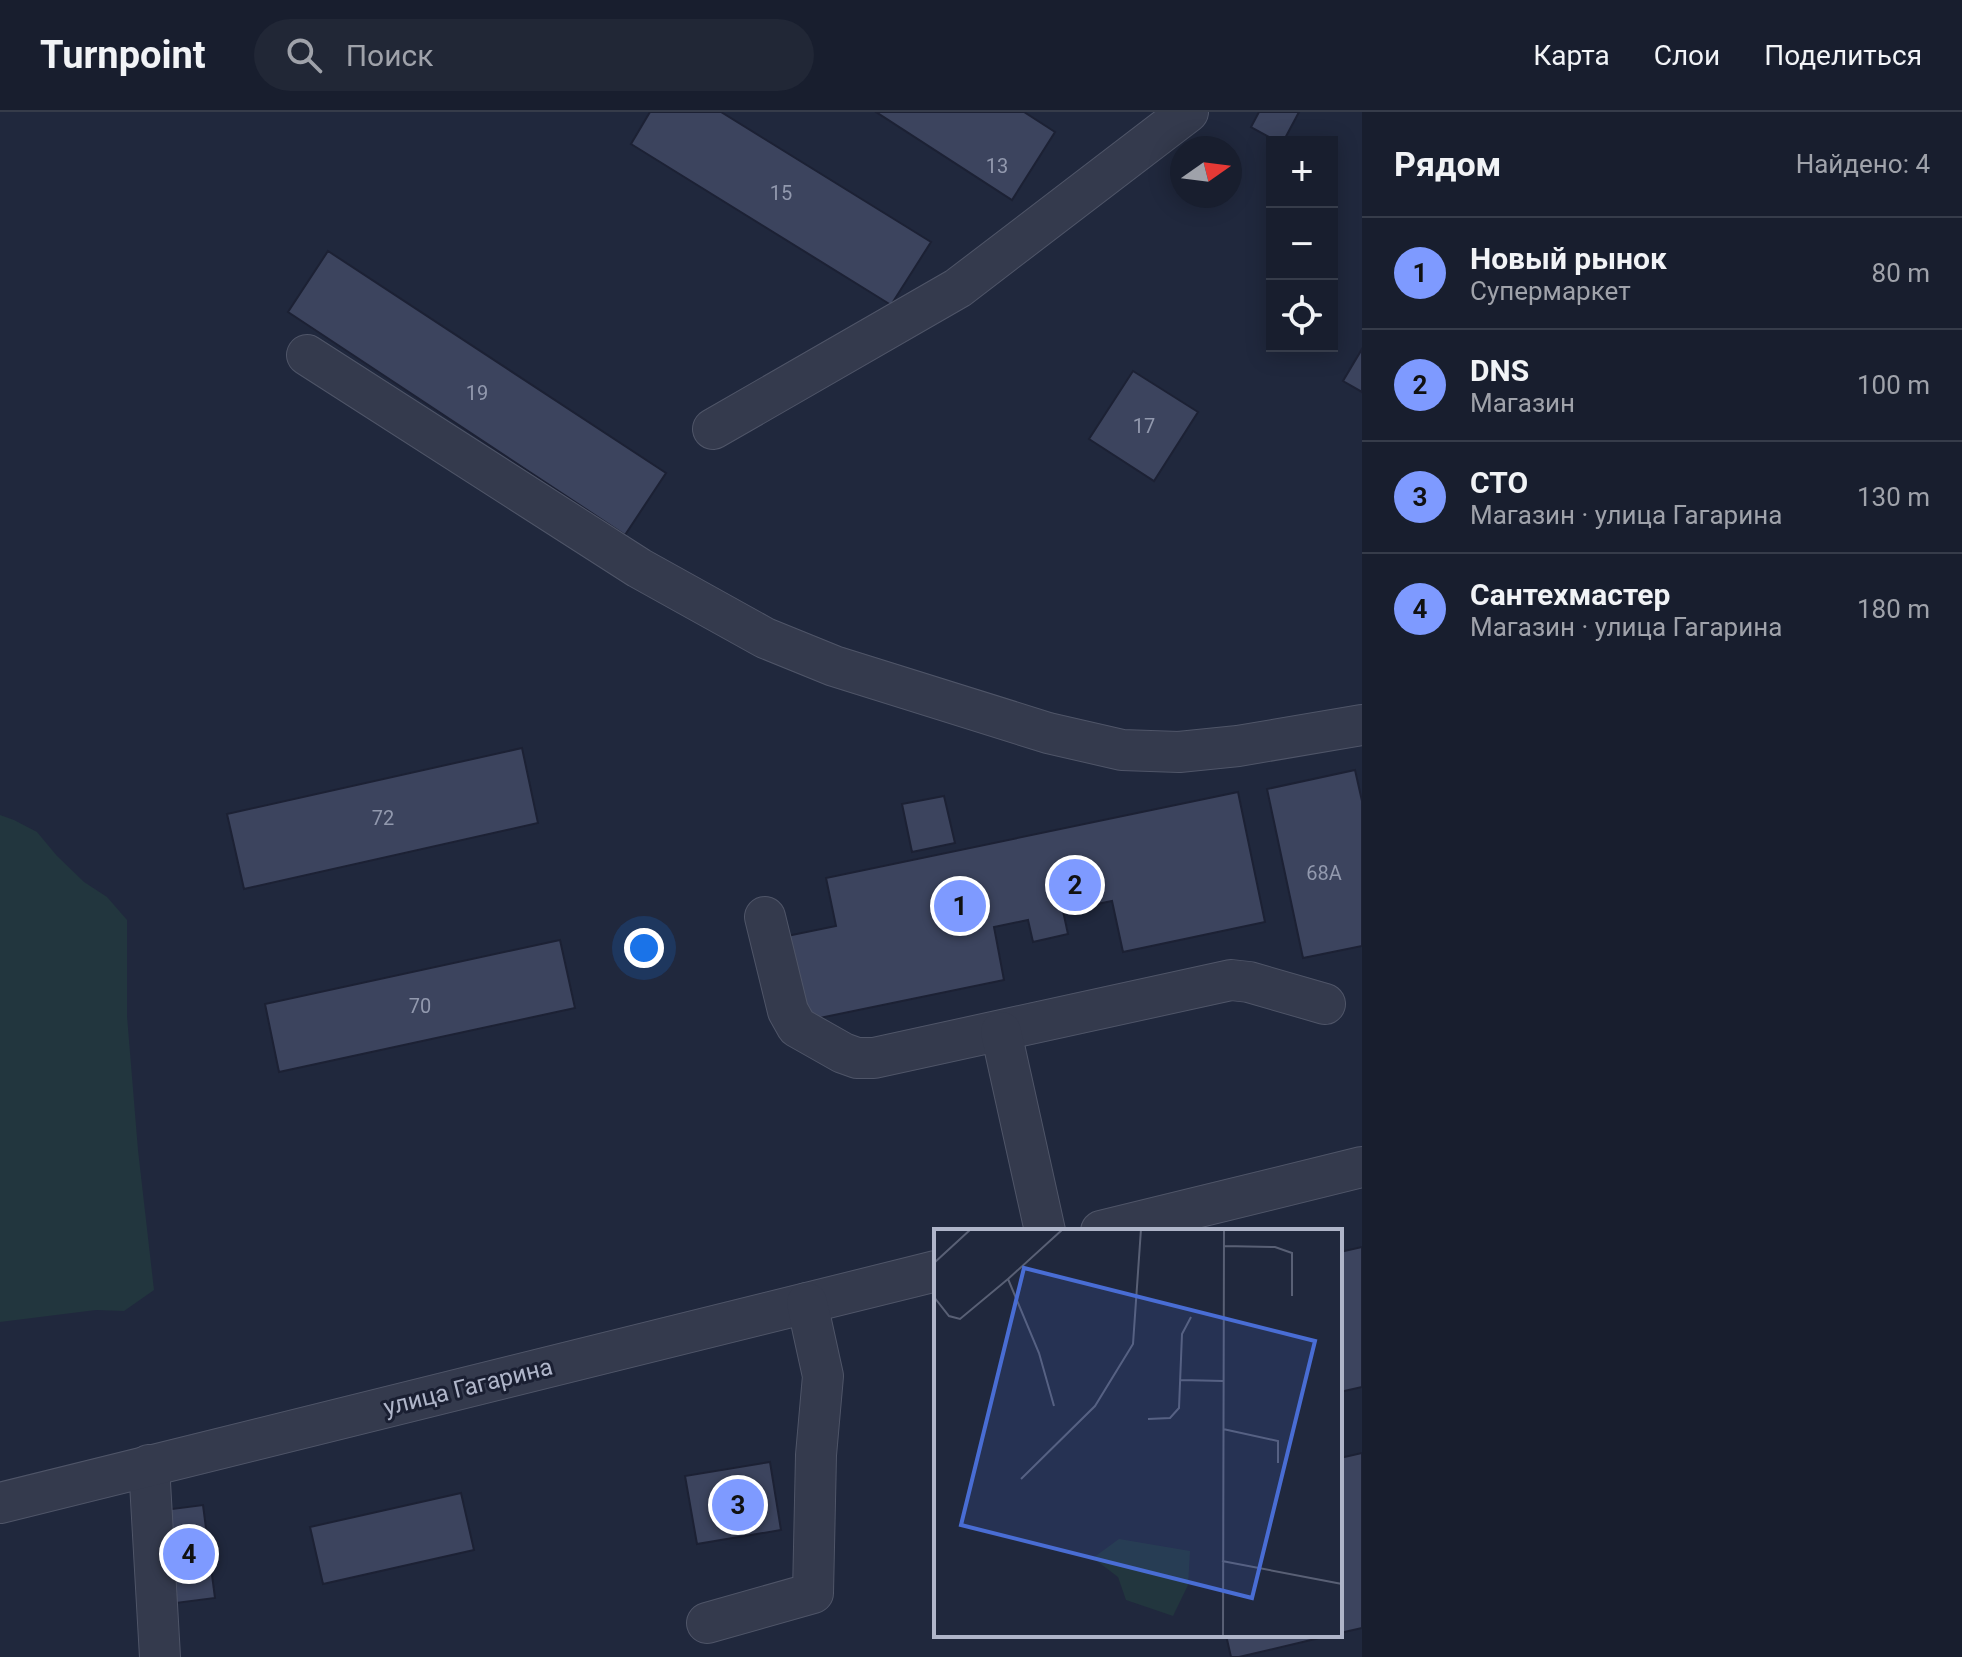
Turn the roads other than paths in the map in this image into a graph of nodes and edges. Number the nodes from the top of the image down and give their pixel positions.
1 (1188, 112) edge
2 (307, 355) dead end
3 (713, 429) dead end
4 (1362, 725) edge
5 (765, 917) dead end
6 (1325, 1004) dead end
7 (1001, 1032) junction
8 (1362, 1167) edge
9 (1045, 1229) edge
10 (1109, 1229) edge
11 (934, 1271) edge
12 (807, 1303) junction
13 (149, 1465) junction
14 (0, 1503) edge
15 (707, 1623) dead end
16 (160, 1657) edge

1 - 3 street
2 - 4 street
5 - 7 street
6 - 7 street
7 - 9 street
8 - 10 street
11 - 12 street, улица Гагарина
12 - 13 street, улица Гагарина
12 - 15 street
13 - 14 street, улица Гагарина
13 - 16 street

